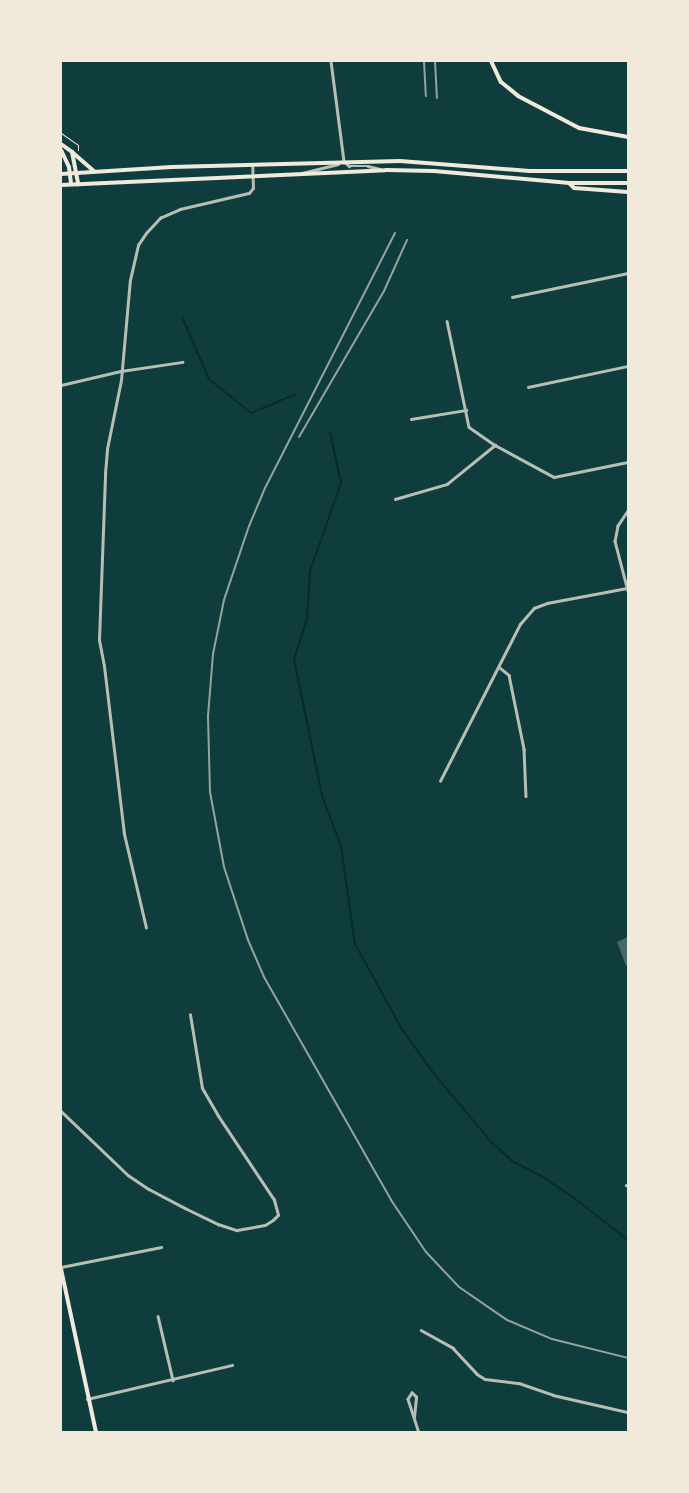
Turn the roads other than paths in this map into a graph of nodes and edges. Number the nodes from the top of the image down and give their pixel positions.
1 (331, 61) edge
2 (490, 61) edge
3 (627, 136) edge
4 (61, 144) edge
5 (61, 150) edge
6 (72, 152) junction
7 (344, 161) junction
8 (252, 164) junction
9 (386, 170) junction
10 (628, 171) edge
11 (95, 172) junction
12 (70, 173) junction
13 (77, 173) junction
14 (61, 174) edge
15 (301, 174) junction
16 (253, 176) junction
17 (569, 182) junction
18 (628, 183) edge
19 (61, 184) edge
20 (71, 184) junction
21 (78, 184) junction
22 (628, 192) edge
23 (628, 273) edge
24 (512, 297) dead end
25 (447, 321) dead end
26 (182, 362) dead end
27 (628, 366) edge
28 (121, 371) junction
29 (61, 385) edge
30 (528, 387) dead end
31 (466, 410) junction
32 (411, 419) dead end
33 (495, 445) junction
34 (628, 462) edge
35 (395, 499) dead end
36 (628, 511) edge
37 (627, 590) edge
38 (499, 667) junction
39 (440, 781) dead end
40 (526, 796) dead end
41 (146, 928) dead end
42 (190, 1015) dead end
43 (61, 1111) edge
44 (161, 1247) dead end
45 (61, 1268) edge
46 (158, 1316) dead end
47 (421, 1330) dead end
48 (232, 1365) dead end
49 (173, 1380) junction
50 (87, 1399) junction
51 (628, 1412) edge
52 (414, 1418) junction
53 (96, 1432) edge
54 (419, 1432) edge

1 - 7 street
2 - 3 main road
4 - 6 main road
5 - 12 main road
6 - 11 main road
6 - 13 main road
7 - 8 main road
7 - 9 street
7 - 10 main road
7 - 15 street
8 - 11 main road
8 - 16 street
9 - 15 main road
9 - 17 main road
11 - 13 main road
12 - 13 main road
12 - 14 main road
12 - 20 main road
13 - 21 main road
15 - 16 main road
16 - 21 main road
16 - 28 street
17 - 18 highway
17 - 22 main road
19 - 20 main road
20 - 21 main road
23 - 24 street
25 - 31 street
26 - 28 street
27 - 30 street
28 - 29 street
28 - 41 street
31 - 32 street
31 - 33 street
33 - 34 street
33 - 35 street
36 - 37 street
37 - 38 street
38 - 39 street
38 - 40 street
42 - 43 street
44 - 45 street
45 - 50 main road
46 - 49 street
47 - 51 street
48 - 49 street
49 - 50 street
50 - 53 main road
52 - 52 street
52 - 54 street

